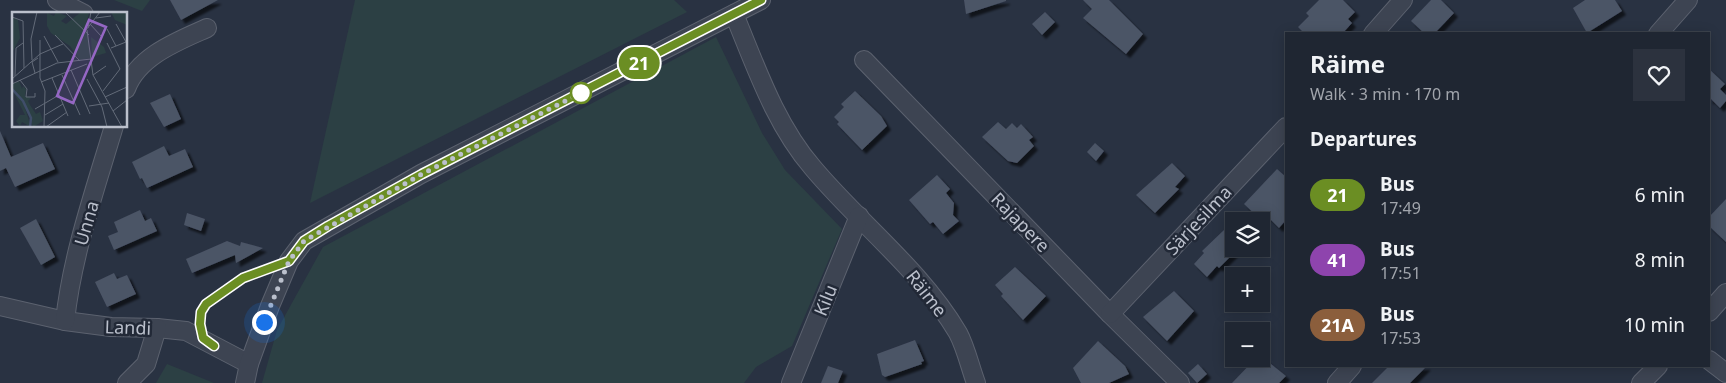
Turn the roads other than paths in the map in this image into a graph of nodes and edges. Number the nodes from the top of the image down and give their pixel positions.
1 (57, 0) edge
2 (761, 0) edge
3 (1403, 0) edge
4 (1688, 0) edge
5 (80, 12) edge
6 (734, 14) junction
7 (208, 28) dead end
8 (1375, 32) edge
9 (1660, 32) edge
10 (864, 60) dead end
11 (128, 81) edge
12 (113, 128) edge
13 (1285, 128) edge
14 (859, 216) junction
15 (1726, 293) edge
16 (0, 306) edge
17 (1710, 311) edge
18 (1110, 314) junction
19 (65, 322) junction
20 (156, 328) junction
21 (1710, 361) edge
22 (249, 364) junction
23 (1351, 367) edge
24 (1657, 367) edge
25 (1726, 373) edge
26 (127, 383) edge
27 (244, 383) edge
28 (791, 383) edge
29 (976, 383) edge
30 (1180, 383) edge
31 (1337, 383) edge
32 (1641, 383) edge

1 - 5 street
2 - 6 street
3 - 8 street
4 - 9 street
6 - 14 street, Räime
6 - 22 street
7 - 11 street
10 - 18 street, Rajapere
12 - 19 street, Unna
13 - 18 street, Särjesilma
14 - 28 street, Kilu
14 - 29 street, Räime
15 - 17 street
16 - 19 street, Landi
18 - 30 street, Rajapere
19 - 20 street, Landi
20 - 22 street, Landi
20 - 26 street
21 - 25 street
22 - 27 street
23 - 31 street
24 - 32 street

